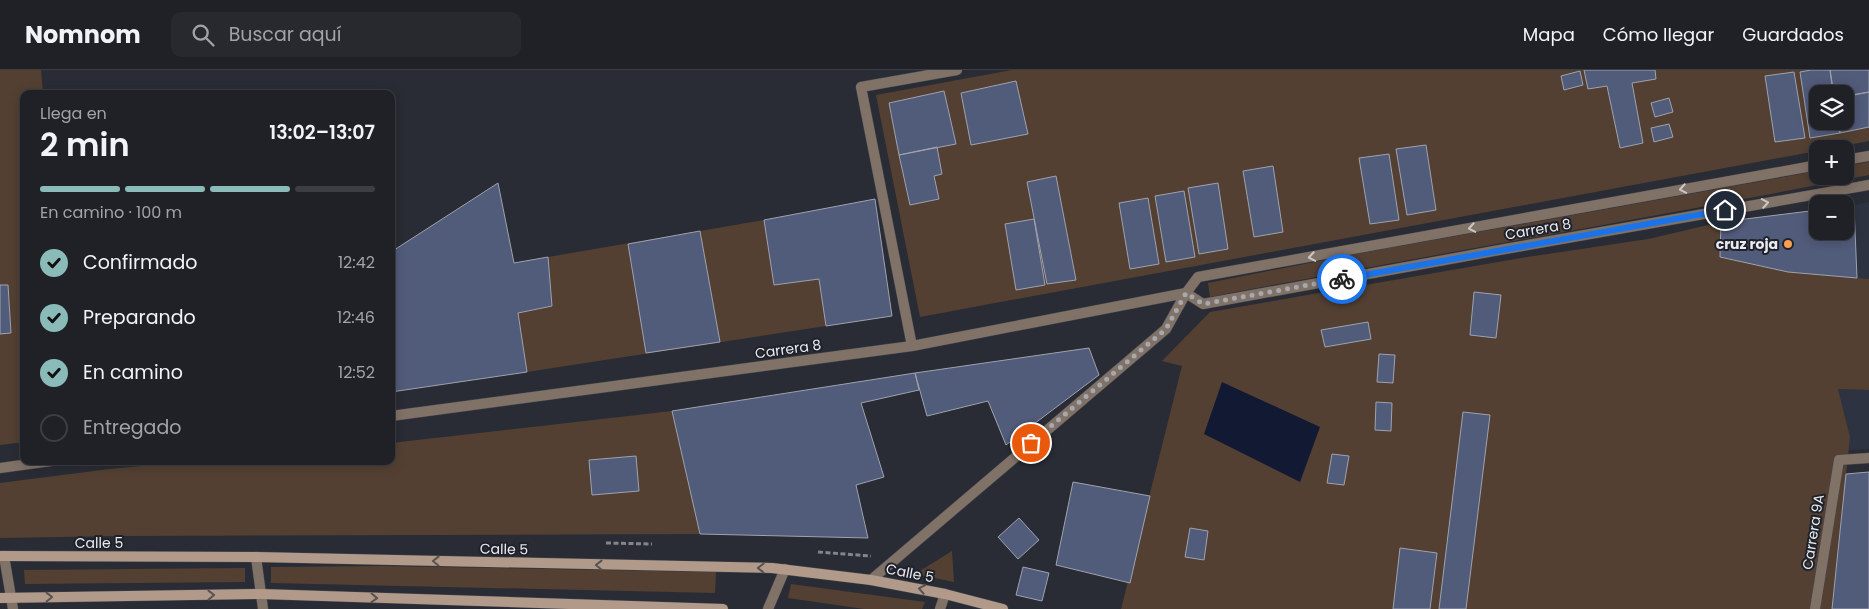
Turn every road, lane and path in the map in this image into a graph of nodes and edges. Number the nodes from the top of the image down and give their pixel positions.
1 (956, 70) edge
2 (1869, 156) edge
3 (1854, 158) edge
4 (1809, 167) edge
5 (1869, 185) edge
6 (1186, 293) junction
7 (912, 346) junction
8 (395, 415) edge
9 (1869, 458) edge
10 (22, 465) edge
11 (0, 468) edge
12 (2, 556) edge
13 (256, 557) junction
14 (785, 569) junction
15 (871, 580) junction
16 (261, 594) junction
17 (945, 594) junction
18 (5, 598) edge
19 (13, 609) edge
20 (263, 609) edge
21 (723, 609) edge
22 (768, 609) edge
23 (940, 609) edge
24 (1003, 609) edge
25 (1815, 609) edge

1 - 7 street
2 - 3 street
4 -> 6 street, Carrera 8
6 -> 5 street, Carrera 8
6 - 7 street, Carrera 8
6 - 15 street
7 - 8 street, Carrera 8
9 - 25 street, Carrera 9A
10 - 11 street
12 - 13 main road, Calle 5
12 - 18 street
14 -> 13 main road, Calle 5
13 - 16 street
14 - 15 main road, Calle 5
14 - 22 street
17 -> 15 main road, Calle 5
18 -> 16 main road
16 - 20 street
16 -> 21 main road
17 - 23 street
17 - 24 main road, Calle 5
18 - 19 street

